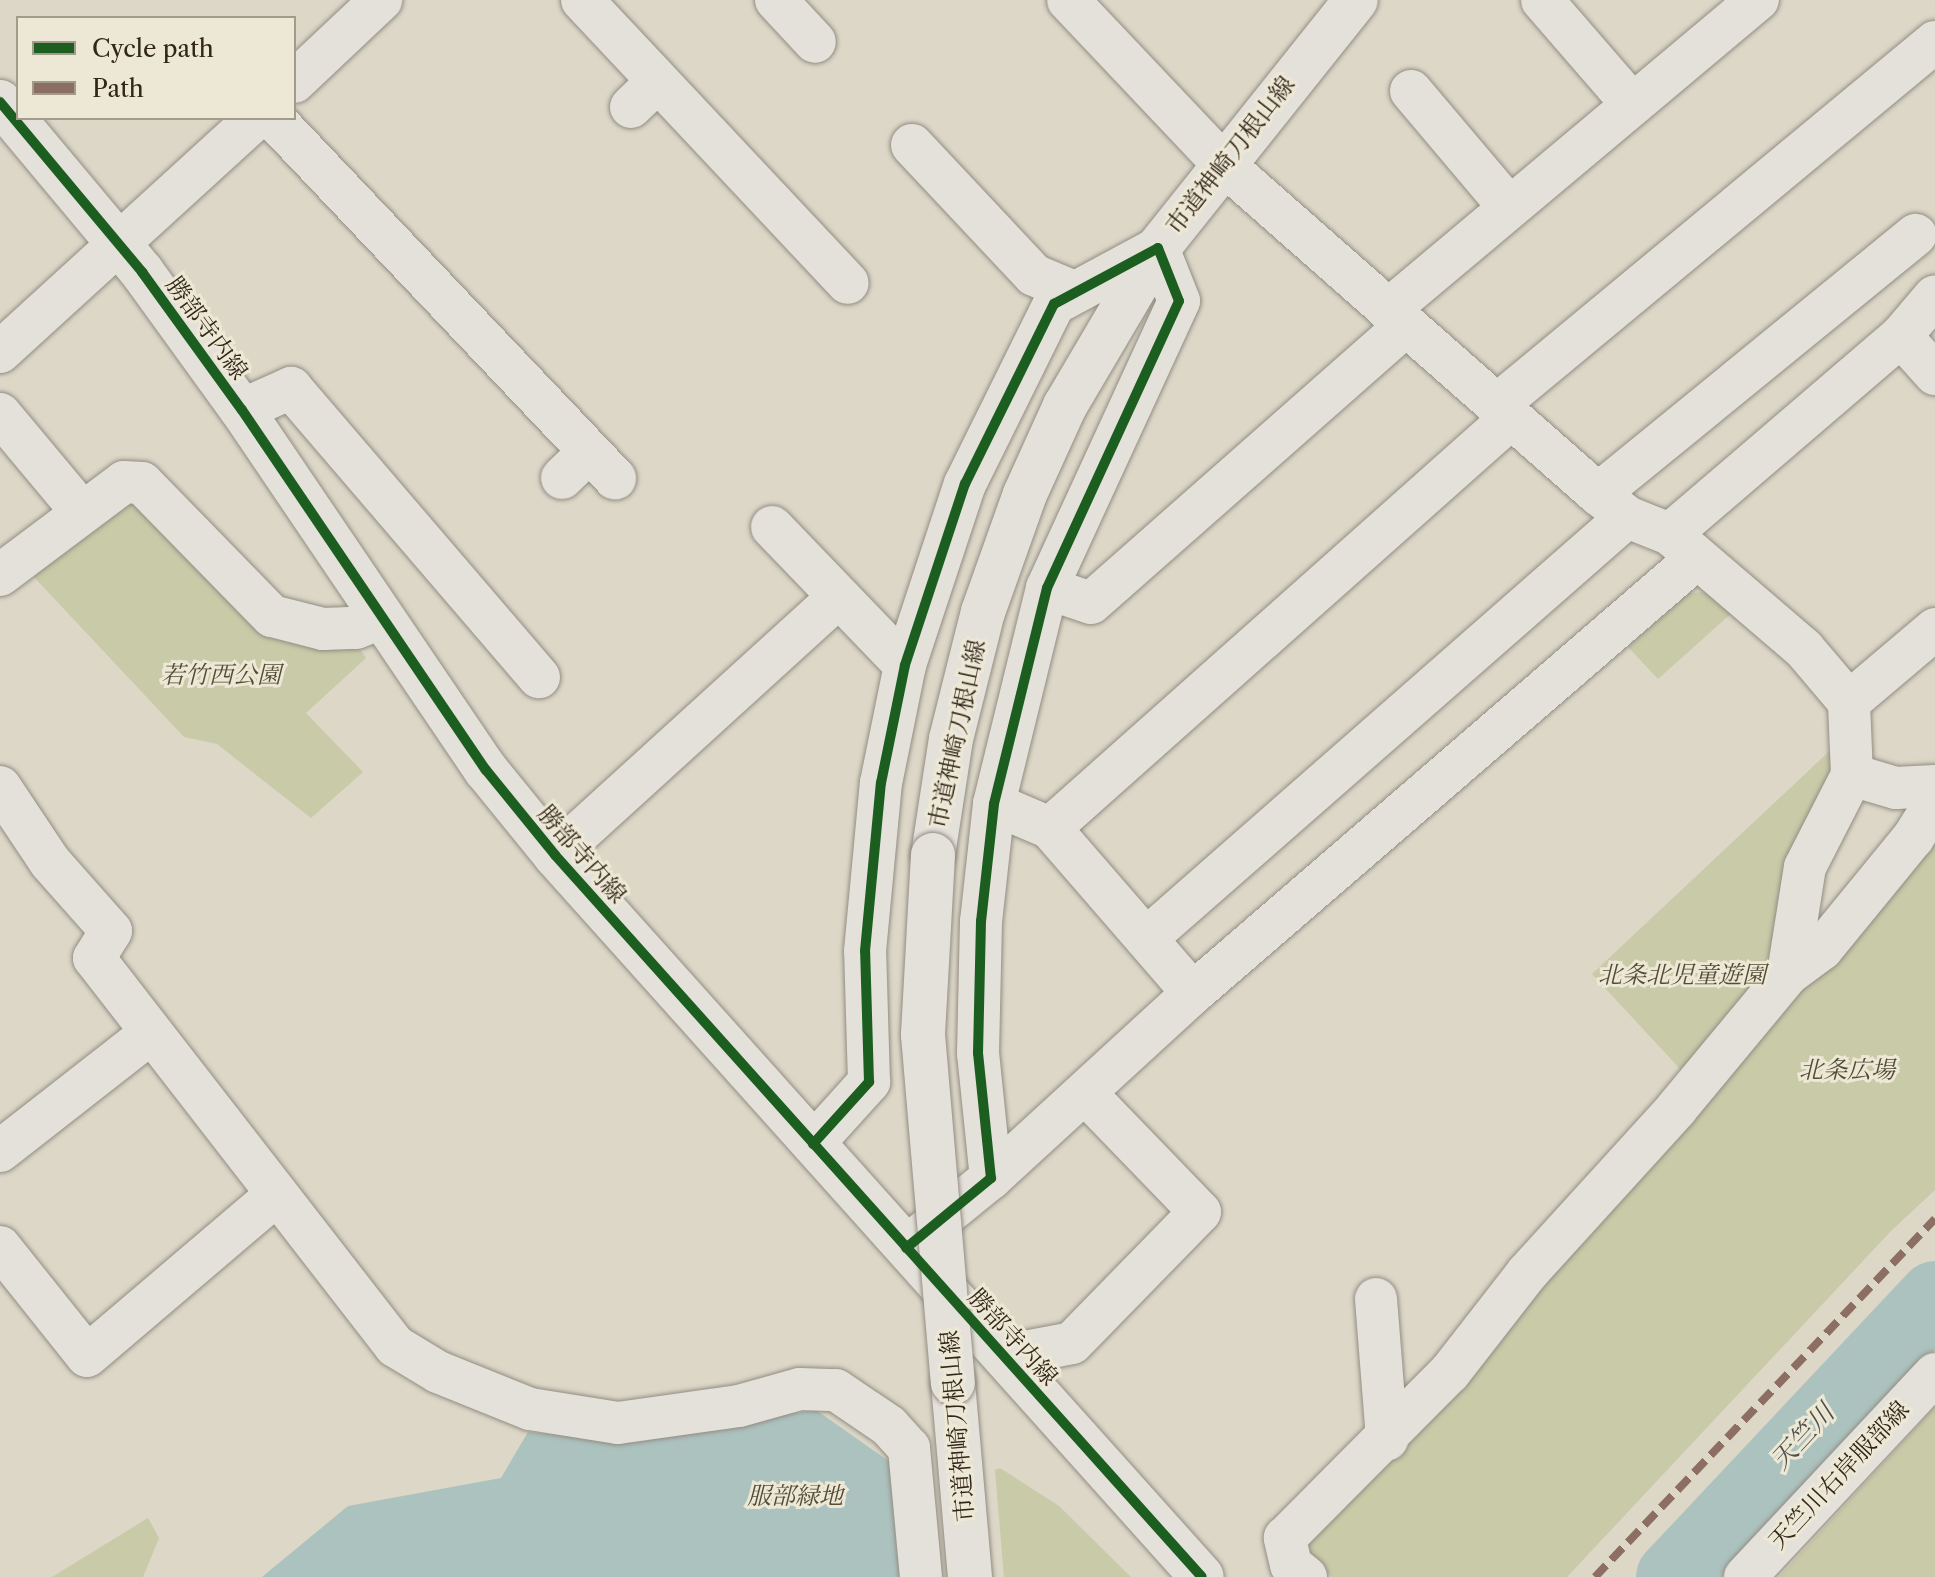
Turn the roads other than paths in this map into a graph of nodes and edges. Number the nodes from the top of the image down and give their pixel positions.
1 (381, 0) edge
2 (582, 0) edge
3 (776, 0) edge
4 (1068, 0) edge
5 (1356, 0) edge
6 (1542, 0) edge
7 (1749, 3) edge
8 (815, 42) dead end
9 (1935, 42) edge
10 (296, 80) edge
11 (1411, 91) dead end
12 (0, 102) edge
13 (1632, 104) junction
14 (254, 120) edge
15 (275, 120) edge
16 (912, 145) dead end
17 (1221, 162) junction
18 (1509, 207) junction
19 (120, 242) junction
20 (1929, 242) edge
21 (1158, 248) junction
22 (821, 271) dead end
23 (1074, 292) junction
24 (1935, 296) edge
25 (1397, 317) junction
26 (1901, 336) junction
27 (0, 352) edge
28 (1935, 374) edge
29 (242, 410) junction
30 (1504, 412) junction
31 (0, 414) edge
32 (589, 470) dead end
33 (1613, 505) junction
34 (82, 512) junction
35 (772, 527) dead end
36 (1684, 546) junction
37 (0, 575) edge
38 (1047, 588) junction
39 (837, 598) junction
40 (382, 618) junction
41 (1935, 629) edge
42 (905, 665) junction
43 (539, 677) dead end
44 (1849, 702) junction
45 (1852, 775) junction
46 (1935, 786) edge
47 (0, 787) edge
48 (1935, 803) edge
49 (994, 804) junction
50 (1050, 828) junction
51 (555, 855) junction
52 (1148, 937) junction
53 (1788, 974) junction
54 (1193, 993) junction
55 (150, 1034) junction
56 (1085, 1093) junction
57 (813, 1144) junction
58 (0, 1151) edge
59 (991, 1178) junction
60 (276, 1195) junction
61 (0, 1247) edge
62 (906, 1248) junction
63 (1376, 1299) dead end
64 (1004, 1356) junction
65 (1935, 1374) edge
66 (1387, 1440) junction
67 (921, 1577) edge
68 (970, 1577) edge
69 (1202, 1577) edge
70 (1306, 1577) edge
71 (1745, 1577) edge

1 - 10 street
2 - 22 street
3 - 8 street
4 - 17 street
5 - 17 street, 市道神崎刀根山線
6 - 13 street
7 - 13 street
9 - 30 street
11 - 18 street
12 - 19 street, 勝部寺内線
13 - 18 street
14 - 19 street
15 - 32 street
16 - 23 street
17 - 21 street, 市道神崎刀根山線
17 - 25 street
18 - 25 street
19 - 27 street
19 - 29 street, 勝部寺内線
20 - 33 street
21 - 23 street
21 - 38 street
21 - 68 street, 市道神崎刀根山線, bridge
23 - 42 street
24 - 26 street
25 - 30 street
25 - 38 street
26 - 28 street
26 - 36 street
29 - 40 street, 勝部寺内線
29 - 43 street
30 - 33 street
30 - 50 street
31 - 34 street
33 - 36 street
33 - 52 street
34 - 37 street
34 - 40 street
35 - 39 street
36 - 44 street
36 - 54 street
38 - 49 street
39 - 42 street
39 - 51 street
40 - 51 street, 勝部寺内線
41 - 44 street
42 - 57 street
44 - 45 street
45 - 46 street
45 - 53 street
47 - 55 street
48 - 53 street
49 - 50 street
49 - 59 street
50 - 52 street
51 - 57 street, 勝部寺内線
52 - 54 street
53 - 66 street
54 - 56 street
55 - 58 street
55 - 60 street
56 - 59 street
56 - 64 street
57 - 62 street, 勝部寺内線
59 - 62 street
60 - 61 street
60 - 67 street
62 - 64 street, 勝部寺内線
63 - 66 street
64 - 69 street, 勝部寺内線
65 - 71 street, 天竺川右岸服部線
66 - 70 street

